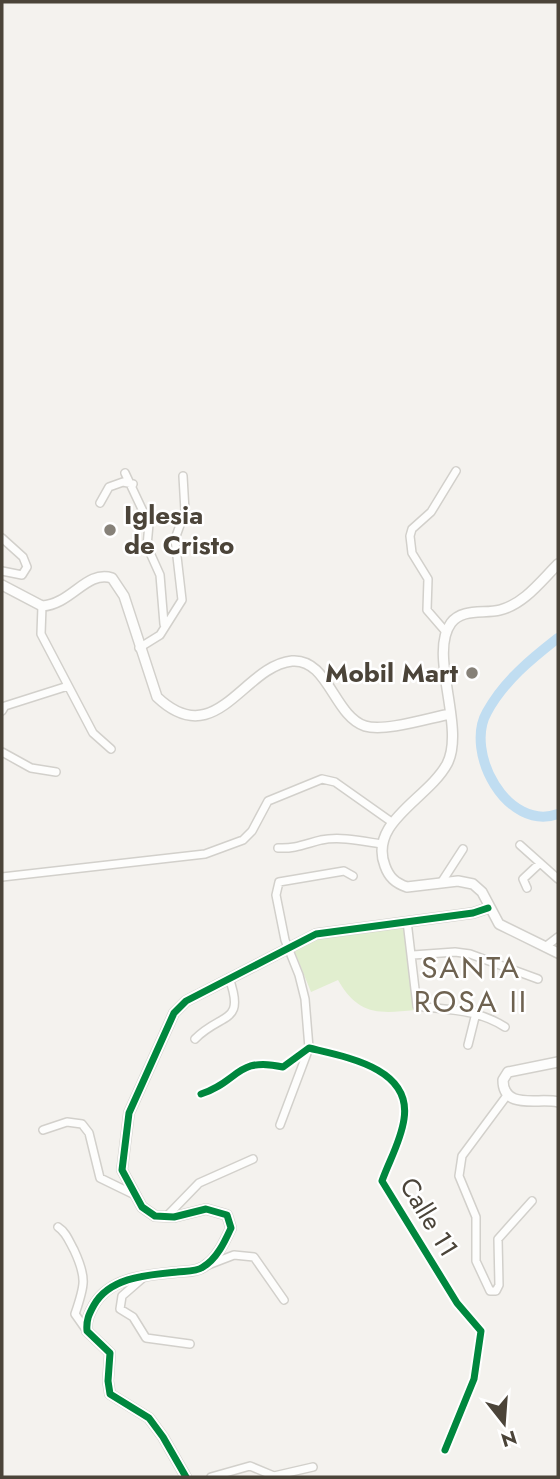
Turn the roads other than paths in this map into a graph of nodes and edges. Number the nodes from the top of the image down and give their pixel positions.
1 (456, 471) dead end
2 (125, 473) dead end
3 (183, 476) dead end
4 (133, 484) junction
5 (100, 503) dead end
6 (2, 538) edge
7 (558, 564) edge
8 (2, 572) edge
9 (2, 585) edge
10 (41, 606) junction
11 (164, 625) junction
12 (446, 632) junction
13 (139, 648) junction
14 (68, 686) junction
15 (449, 699) junction
16 (2, 711) edge
17 (450, 714) junction
18 (430, 718) junction
19 (452, 732) junction
20 (111, 749) dead end
21 (2, 752) edge
22 (56, 772) dead end
23 (393, 823) junction
24 (382, 844) junction
25 (520, 845) dead end
26 (278, 848) dead end
27 (463, 849) dead end
28 (539, 864) junction
29 (353, 876) dead end
30 (2, 877) edge
31 (558, 879) edge
32 (441, 883) junction
33 (527, 888) dead end
34 (488, 908) junction
35 (407, 921) junction
36 (558, 937) edge
37 (288, 947) junction
38 (545, 947) junction
39 (558, 953) edge
40 (412, 955) junction
41 (229, 978) junction
42 (538, 979) dead end
43 (476, 1013) junction
44 (505, 1027) dead end
45 (195, 1039) dead end
46 (468, 1045) dead end
47 (309, 1048) junction
48 (558, 1062) edge
49 (201, 1094) dead end
50 (508, 1094) junction
51 (558, 1102) edge
52 (280, 1125) dead end
53 (43, 1130) dead end
54 (253, 1160) dead end
55 (139, 1197) junction
56 (532, 1201) dead end
57 (166, 1218) junction
58 (58, 1227) dead end
59 (206, 1266) junction
60 (145, 1276) junction
61 (284, 1300) dead end
62 (87, 1331) junction
63 (190, 1344) dead end
64 (445, 1450) dead end
65 (313, 1467) dead end
66 (186, 1477) edge
67 (211, 1477) edge

1 - 12 street
2 - 4 street
3 - 11 street
4 - 5 street
4 - 11 street
6 - 8 street
7 - 12 street
9 - 10 street
10 - 13 street
10 - 14 street
11 - 13 street
12 - 15 street
13 - 18 street
14 - 16 street
14 - 20 street
15 - 17 street
15 - 18 street
17 - 18 street
17 - 19 street
18 - 19 street
19 - 23 street
21 - 22 street
23 - 24 street
23 - 30 street
24 - 26 street
24 - 32 street
25 - 28 street
27 - 32 street
28 - 31 street
28 - 33 street
29 - 37 street
32 - 34 street
34 - 35 street
34 - 38 street
35 - 37 street
35 - 40 street
36 - 38 street
37 - 41 street
37 - 47 street
38 - 39 street
40 - 42 street
40 - 43 street
41 - 45 street
41 - 55 street
43 - 44 street
43 - 46 street
47 - 49 street
47 - 52 street
47 - 64 street, Calle 11
48 - 50 street
50 - 51 street
50 - 56 street
53 - 55 street
54 - 57 street
55 - 57 street
57 - 59 street
58 - 62 street
59 - 60 street
59 - 61 street
60 - 62 street
60 - 63 street
62 - 66 street
65 - 67 street

